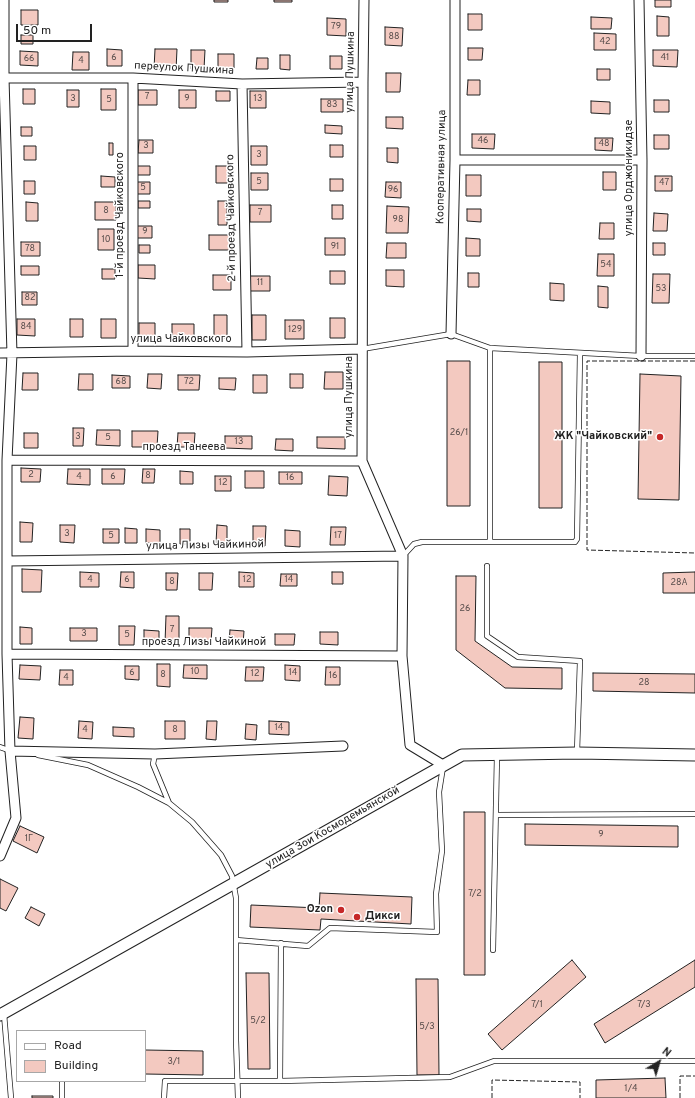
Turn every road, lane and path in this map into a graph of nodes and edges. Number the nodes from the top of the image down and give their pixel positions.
1 (4, 0) edge
2 (364, 0) edge
3 (455, 0) edge
4 (639, 0) edge
5 (4, 78) junction
6 (133, 78) junction
7 (363, 82) junction
8 (242, 84) junction
9 (455, 160) junction
10 (642, 160) junction
11 (451, 334) junction
12 (362, 348) junction
13 (490, 348) junction
14 (133, 351) junction
15 (247, 352) junction
16 (0, 353) edge
17 (580, 353) junction
18 (12, 354) junction
19 (642, 356) junction
20 (695, 356) edge
21 (7, 460) junction
22 (362, 461) junction
23 (490, 541) junction
24 (403, 556) junction
25 (8, 561) junction
26 (487, 566) dead end
27 (7, 654) junction
28 (402, 656) junction
29 (343, 746) dead end
30 (0, 747) edge
31 (10, 751) junction
32 (497, 753) junction
33 (577, 753) junction
34 (155, 754) junction
35 (695, 755) edge
36 (444, 765) junction
37 (169, 803) junction
38 (695, 814) edge
39 (496, 815) junction
40 (0, 856) edge
41 (233, 884) junction
42 (236, 940) junction
43 (282, 943) junction
44 (494, 950) dead end
45 (1, 1012) edge
46 (695, 1061) edge
47 (280, 1081) junction
48 (238, 1082) junction
49 (62, 1083) dead end
50 (11, 1098) edge
51 (62, 1098) edge
52 (164, 1098) edge
53 (238, 1098) edge

1 - 5 street
2 - 7 street, улица Пушкина
3 - 9 street, Кооперативная улица
4 - 10 street, улица Орджоникидзе
5 - 6 street, переулок Пушкина
5 - 18 street
6 - 8 street, переулок Пушкина
6 - 14 street, 1-й проезд Чайковского
7 - 8 street, переулок Пушкина
7 - 12 street, улица Пушкина
8 - 15 street, 2-й проезд Чайковского
9 - 10 street
9 - 11 street, Кооперативная улица
10 - 19 street, улица Орджоникидзе
11 - 12 lane
11 - 13 lane
12 - 15 street, улица Чайковского
12 - 22 street, улица Пушкина
13 - 17 lane
13 - 23 lane
14 - 15 street, улица Чайковского
14 - 18 street, улица Чайковского
16 - 18 street, улица Чайковского
17 - 19 lane
17 - 23 lane
18 - 21 street
19 - 20 lane
21 - 22 street, проезд Танеева
21 - 25 street
22 - 24 street, улица Пушкина
23 - 24 lane
24 - 25 street, улица Лизы Чайкиной
24 - 28 street, улица Пушкина
25 - 27 street
26 - 33 lane
27 - 28 street, проезд Лизы Чайкиной
27 - 31 street
28 - 36 street, улица Пушкина
29 - 34 street
30 - 31 lane
31 - 34 street
31 - 37 lane
31 - 40 street
32 - 33 street, улица Зои Космодемьянской
32 - 36 street, улица Зои Космодемьянской
32 - 39 lane
33 - 35 street, улица Зои Космодемьянской
34 - 37 lane
36 - 41 street, улица Зои Космодемьянской
36 - 43 lane
37 - 41 lane
38 - 39 lane
39 - 44 lane
41 - 42 lane
41 - 45 street, улица Зои Космодемьянской
42 - 43 lane
42 - 48 lane
43 - 47 lane
45 - 50 lane
46 - 47 lane
47 - 48 lane
48 - 52 lane
48 - 53 lane
49 - 51 lane

